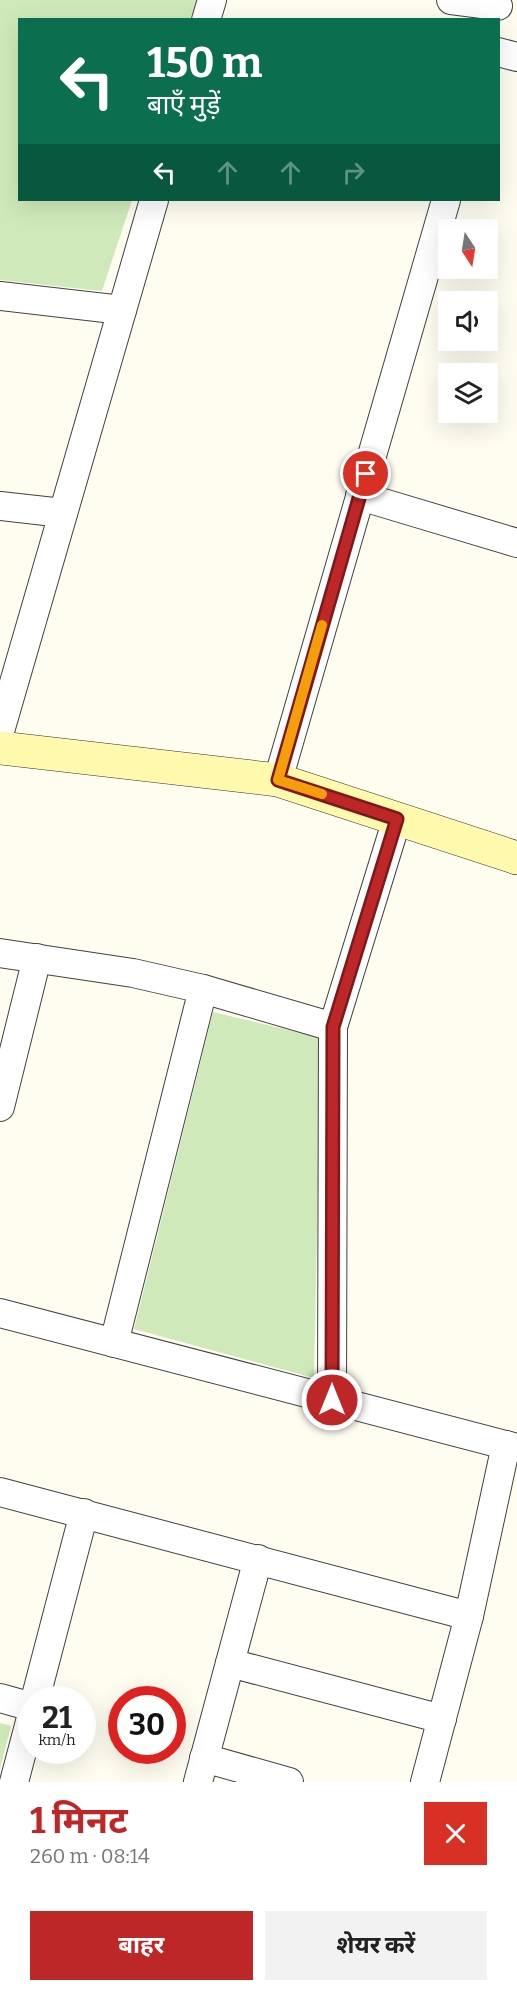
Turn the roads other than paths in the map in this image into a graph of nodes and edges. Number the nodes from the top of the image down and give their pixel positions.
1 (212, 0) edge
2 (452, 0) edge
3 (498, 8) edge
4 (207, 18) edge
5 (500, 53) edge
6 (517, 57) edge
7 (154, 201) edge
8 (446, 201) edge
9 (0, 296) edge
10 (122, 310) junction
11 (360, 496) junction
12 (0, 506) edge
13 (63, 513) junction
14 (517, 543) edge
15 (0, 731) edge
16 (0, 748) edge
17 (278, 780) junction
18 (397, 819) junction
19 (517, 858) edge
20 (0, 953) edge
21 (37, 958) junction
22 (203, 989) junction
23 (333, 1027) junction
24 (0, 1107) edge
25 (0, 1313) edge
26 (114, 1342) junction
27 (332, 1400) junction
28 (512, 1446) edge
29 (0, 1492) edge
30 (84, 1513) junction
31 (258, 1560) junction
32 (469, 1616) junction
33 (230, 1663) junction
34 (39, 1686) edge
35 (0, 1698) edge
36 (18, 1703) edge
37 (442, 1719) junction
38 (19, 1764) edge
39 (201, 1770) edge
40 (14, 1782) edge
41 (289, 1782) edge
42 (425, 1782) edge

1 - 4 street
2 - 3 street
5 - 6 street
7 - 10 street
8 - 11 street
9 - 10 street
10 - 13 street
11 - 14 street
11 - 17 street
12 - 13 street
13 - 15 street
16 - 17 street
17 - 18 street
18 - 19 street
18 - 23 street
20 - 21 street
21 - 22 street
21 - 24 street
22 - 23 street
22 - 26 street
23 - 27 street
25 - 26 street
26 - 27 street
27 - 28 street
28 - 32 street
29 - 30 street
30 - 31 street
30 - 34 street
31 - 32 street
31 - 33 street
32 - 37 street
33 - 37 street
33 - 39 street
35 - 36 street
37 - 42 street
38 - 40 street
39 - 41 street

